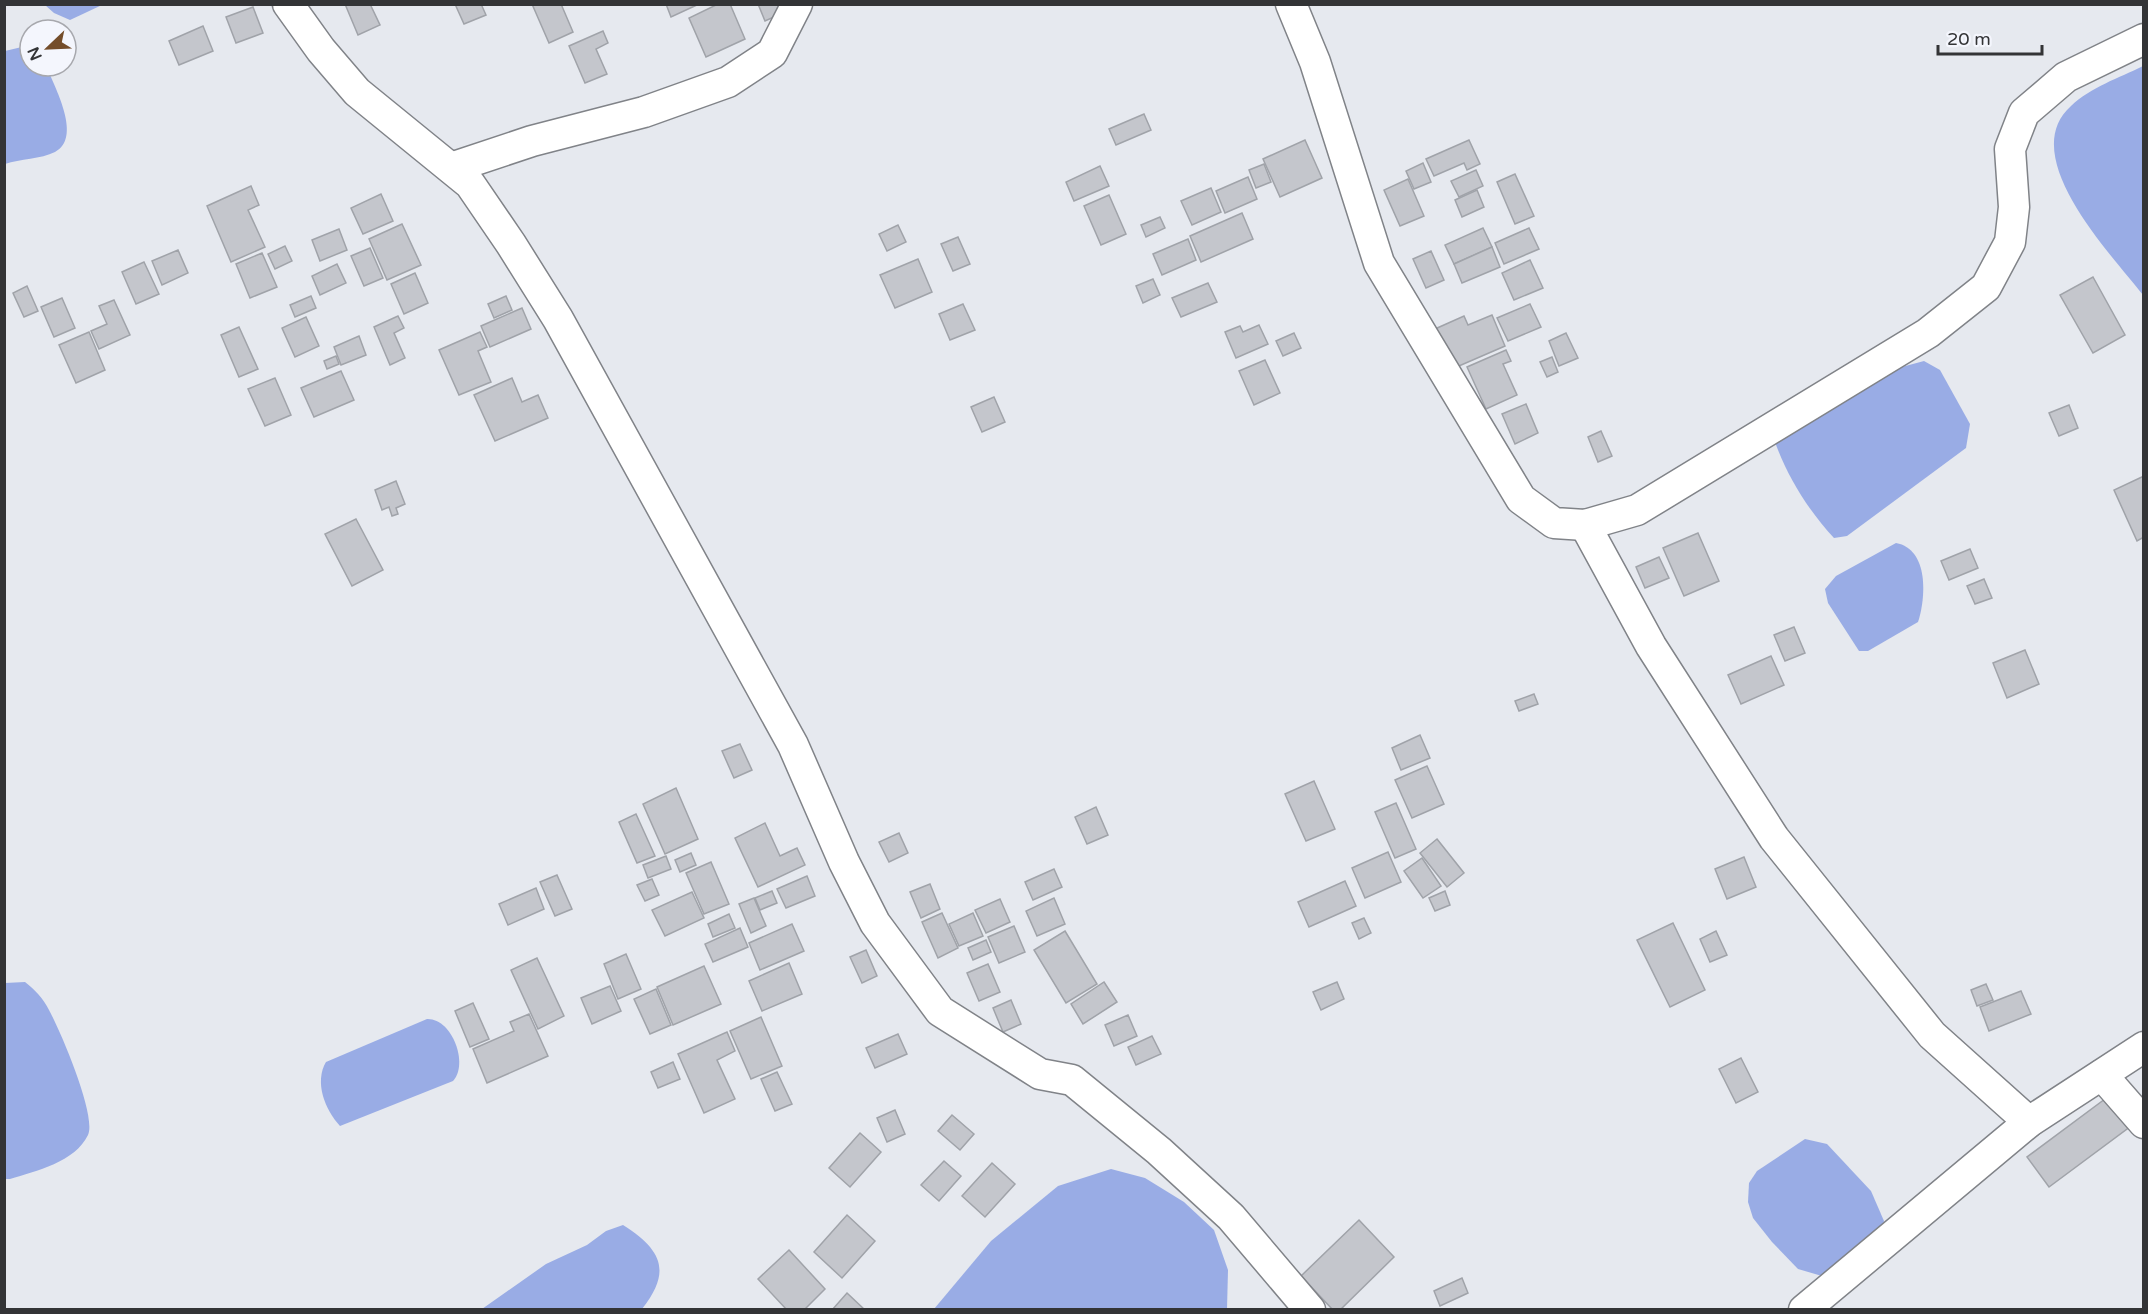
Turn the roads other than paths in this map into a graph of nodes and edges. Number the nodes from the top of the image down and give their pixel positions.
1 (288, 4) edge
2 (797, 4) edge
3 (1291, 4) edge
4 (2144, 39) edge
5 (451, 168) junction
6 (1585, 525) junction
7 (2144, 1047) edge
8 (2103, 1075) junction
9 (2029, 1122) junction
10 (2144, 1123) edge
11 (1310, 1310) edge
12 (1804, 1310) edge

1 - 5 street
2 - 5 street
3 - 6 street
4 - 6 street
5 - 11 street
6 - 9 street
7 - 8 street
8 - 9 street
8 - 10 street
9 - 12 street

